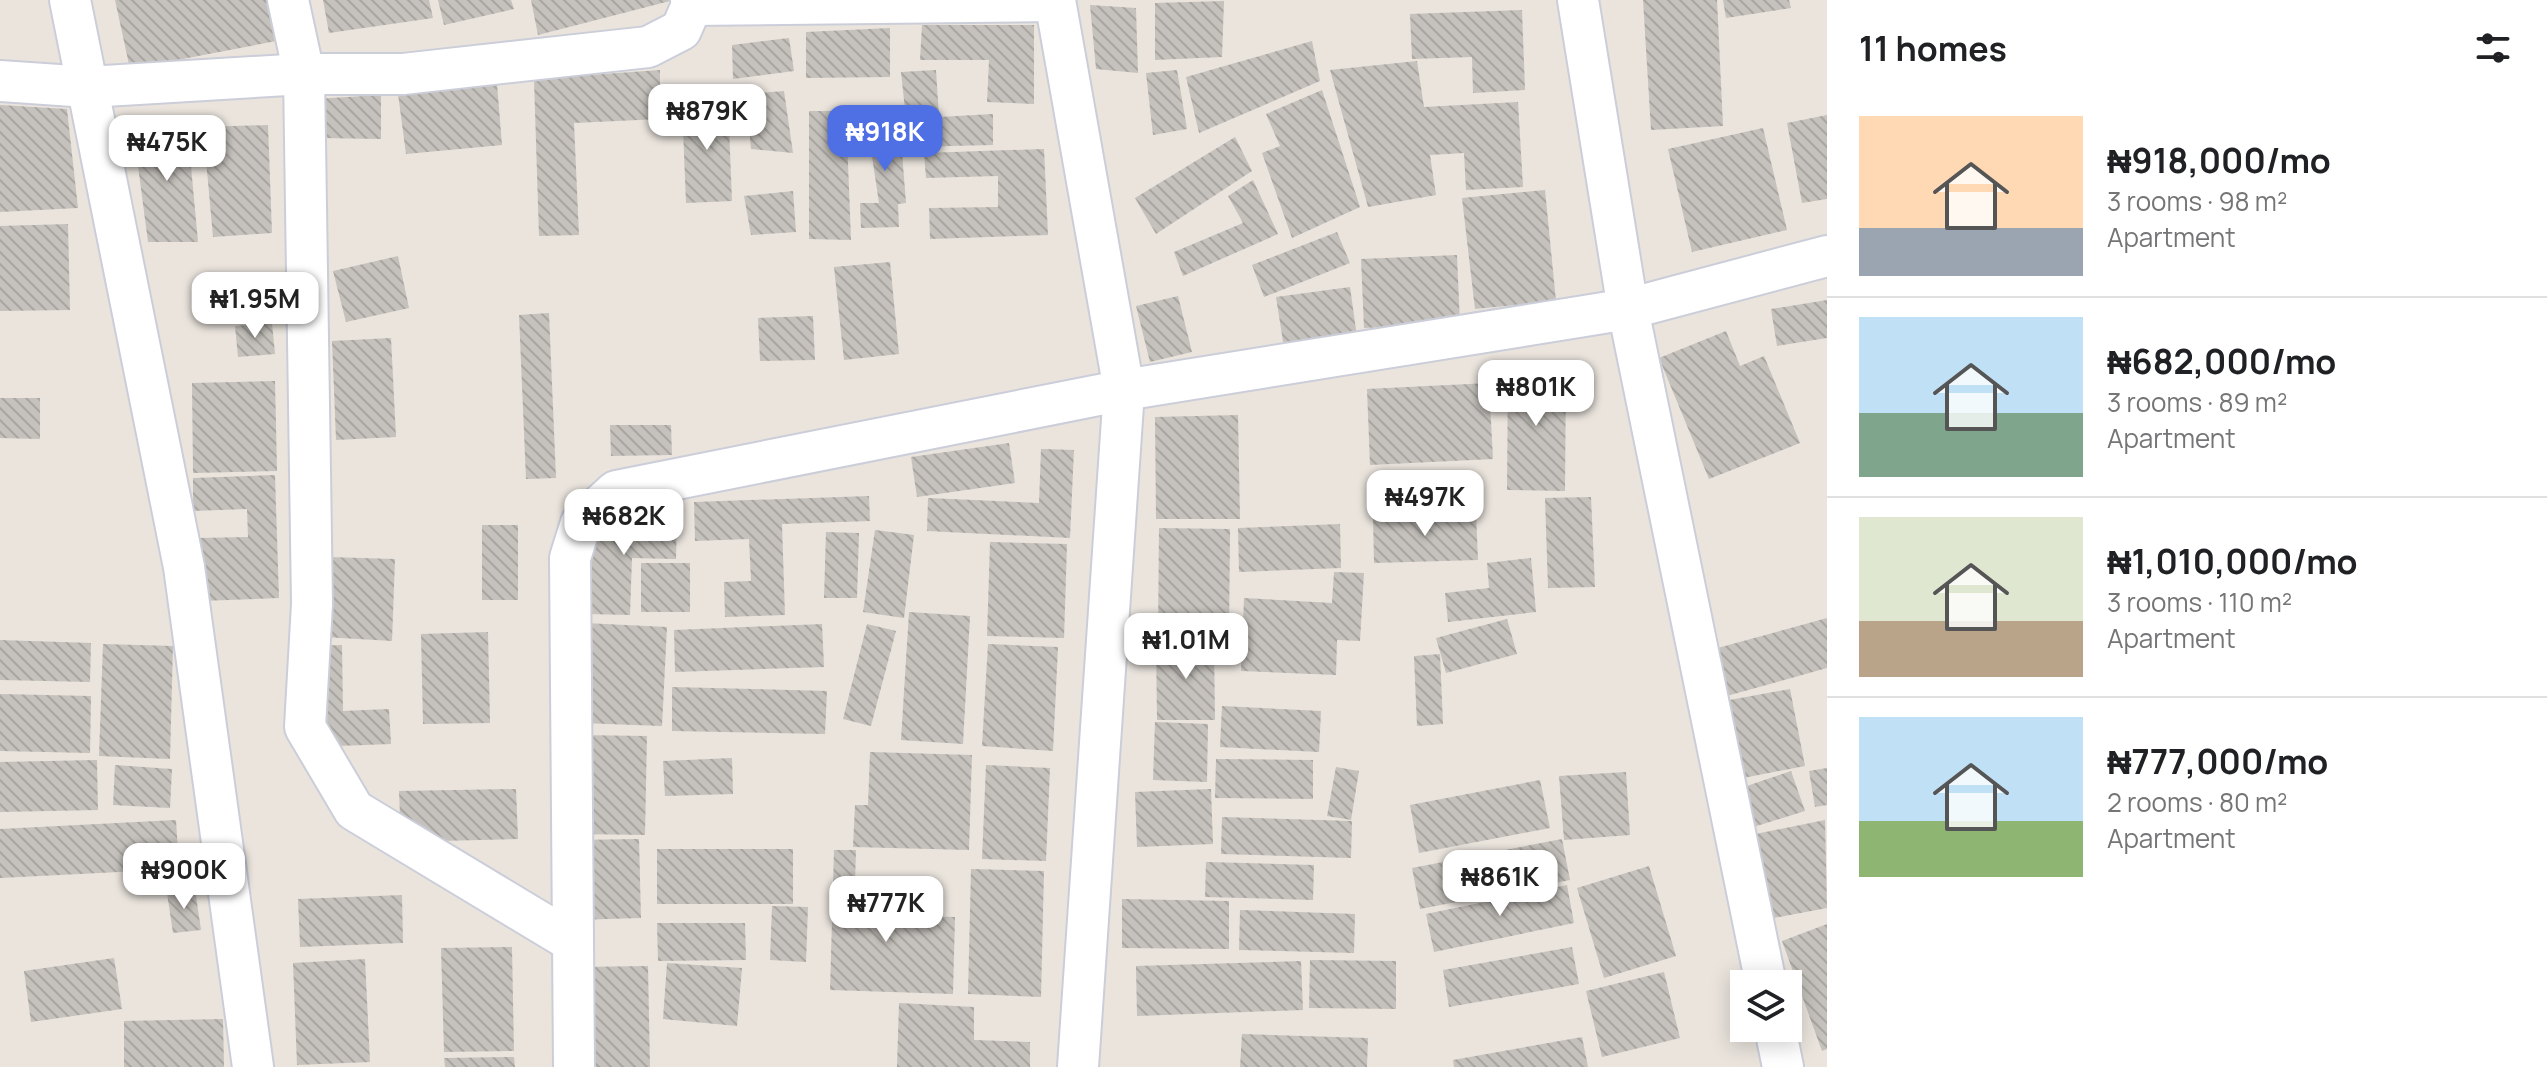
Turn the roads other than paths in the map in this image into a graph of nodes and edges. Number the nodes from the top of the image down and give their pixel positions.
1 (70, 0) edge
2 (288, 0) edge
3 (1578, 0) edge
4 (1055, 1) edge
5 (692, 3) edge
6 (304, 74) junction
7 (0, 81) edge
8 (88, 87) junction
9 (1827, 256) edge
10 (1628, 309) junction
11 (1124, 390) junction
12 (573, 942) junction
13 (1763, 970) edge
14 (1778, 1042) edge
15 (253, 1067) edge
16 (574, 1067) edge
17 (1078, 1067) edge
18 (1783, 1067) edge

1 - 8 street
2 - 6 street
3 - 10 street
4 - 5 street
4 - 11 street
5 - 6 street
6 - 8 street
6 - 12 street
7 - 8 street
8 - 15 street
9 - 10 street
10 - 11 street
10 - 13 street
11 - 12 street
11 - 17 street
12 - 16 street
14 - 18 street

